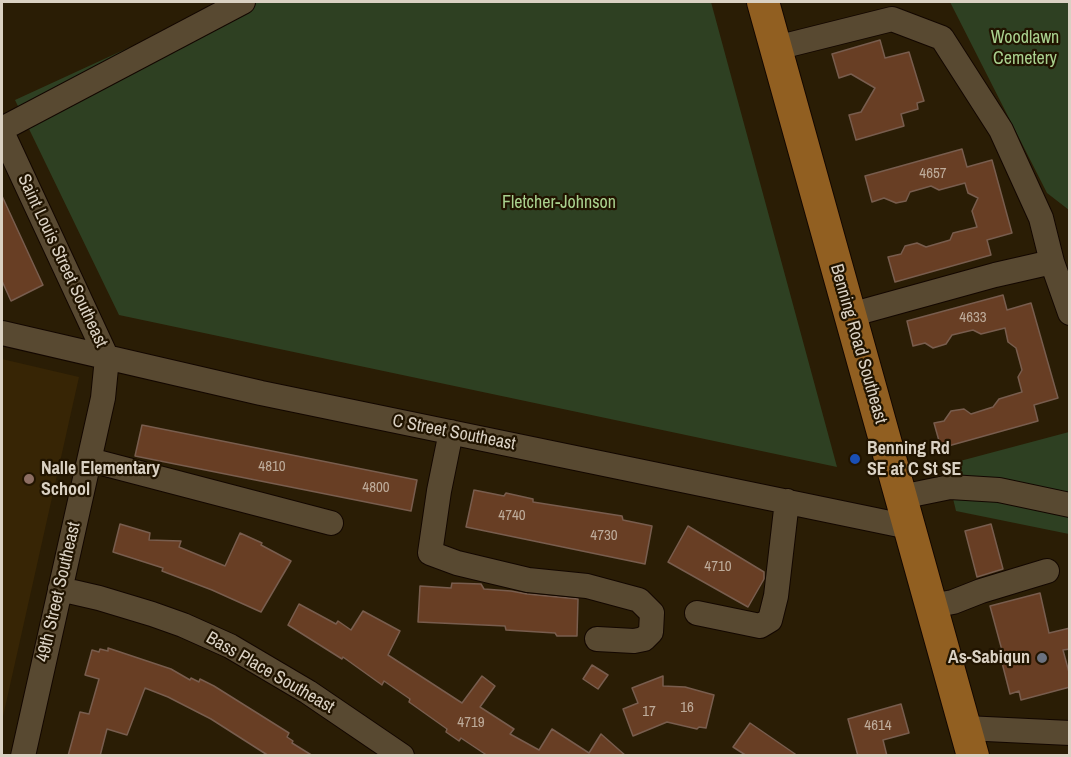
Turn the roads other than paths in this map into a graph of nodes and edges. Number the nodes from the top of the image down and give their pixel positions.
1 (243, 2) edge
2 (763, 2) edge
3 (909, 2) edge
4 (883, 21) junction
5 (776, 48) junction
6 (2, 131) edge
7 (1052, 262) junction
8 (1070, 313) edge
9 (850, 315) junction
10 (2, 333) edge
11 (107, 358) junction
12 (451, 432) junction
13 (90, 460) junction
14 (901, 497) junction
15 (787, 501) junction
16 (1070, 505) edge
17 (332, 523) dead end
18 (909, 527) junction
19 (1047, 571) dead end
20 (60, 589) junction
21 (931, 606) junction
22 (697, 613) dead end
23 (597, 639) dead end
24 (1070, 733) edge
25 (969, 742) edge
26 (22, 756) edge
27 (402, 756) edge

1 - 6 street
2 - 5 main road, Benning Road Southeast
3 - 4 street
4 - 5 street
4 - 7 street
5 - 9 main road, Benning Road Southeast
6 - 11 street, Saint Louis Street Southeast
7 - 8 street
7 - 9 street
9 - 14 main road, Benning Road Southeast
10 - 11 street, C Street Southeast
11 - 12 street, C Street Southeast
11 - 13 street, 49th Street Southeast
12 - 15 street, C Street Southeast
12 - 23 street
13 - 17 street
13 - 20 street, 49th Street Southeast
14 - 16 street
14 - 18 main road, Benning Road Southeast
15 - 18 street, C Street Southeast
15 - 22 street
18 - 21 main road, Benning Road Southeast
19 - 21 street
20 - 26 street, 49th Street Southeast
20 - 27 street, Bass Place Southeast
21 - 25 main road, Benning Road Southeast
24 - 25 street

